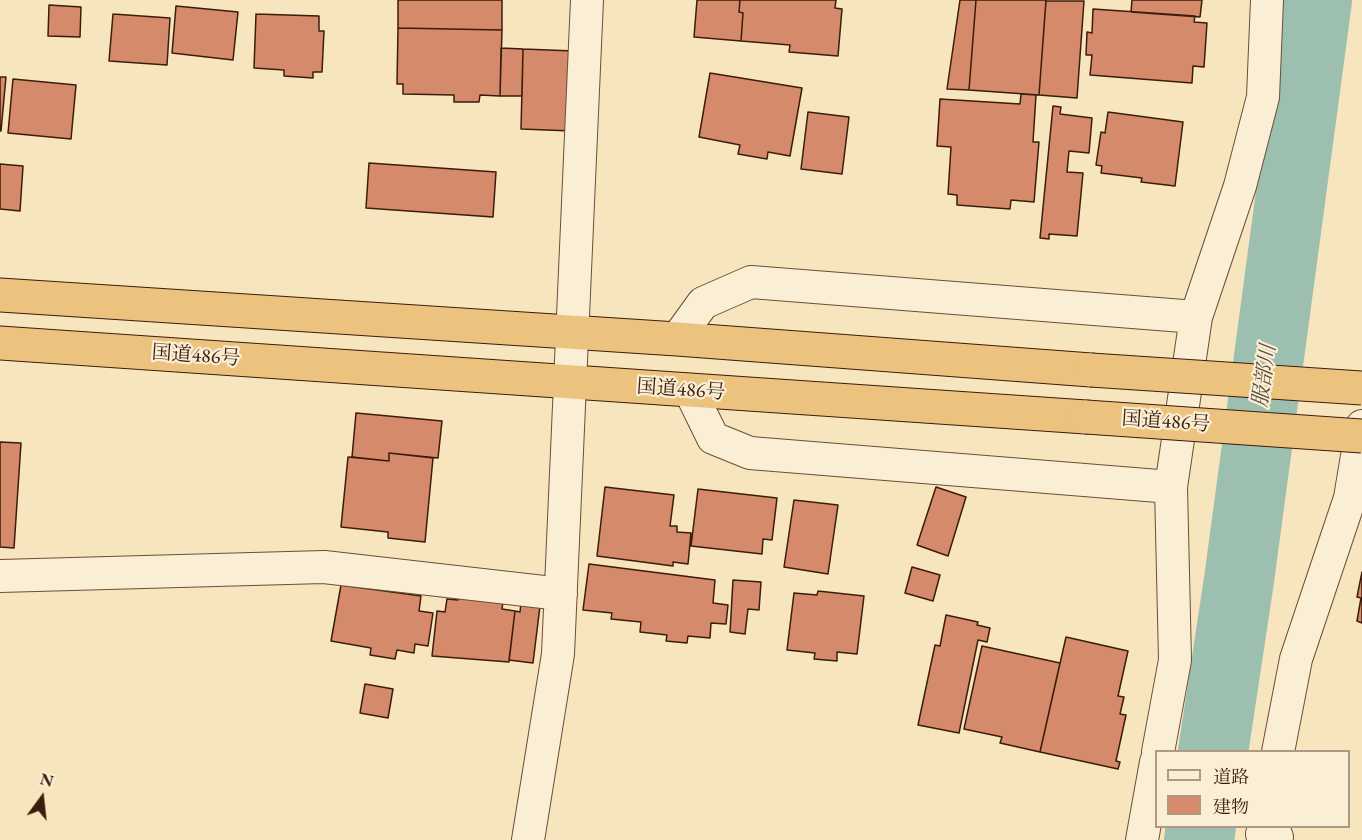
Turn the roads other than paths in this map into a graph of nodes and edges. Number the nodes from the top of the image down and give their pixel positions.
1 (587, 0) edge
2 (1267, 0) edge
3 (0, 295) edge
4 (1196, 317) junction
5 (574, 333) junction
6 (677, 339) junction
7 (0, 343) edge
8 (572, 381) junction
9 (1362, 388) edge
10 (690, 391) junction
11 (1362, 426) edge
12 (1362, 436) edge
13 (1171, 487) junction
14 (1356, 499) edge
15 (0, 576) edge
16 (561, 594) junction
17 (1158, 750) edge
18 (1278, 750) edge
19 (1155, 768) edge
20 (528, 840) edge
21 (1142, 840) edge

1 - 5 street
2 - 4 street
3 - 5 highway
4 - 6 street
4 - 13 street
5 - 6 highway
5 - 8 street
6 - 9 highway, bridge
7 - 8 highway, 国道486号
8 - 10 highway, 国道486号
8 - 16 street
10 - 12 highway, 国道486号, bridge
10 - 13 street
11 - 14 street
13 - 17 street
14 - 18 street
15 - 16 street
16 - 20 street
19 - 21 street

